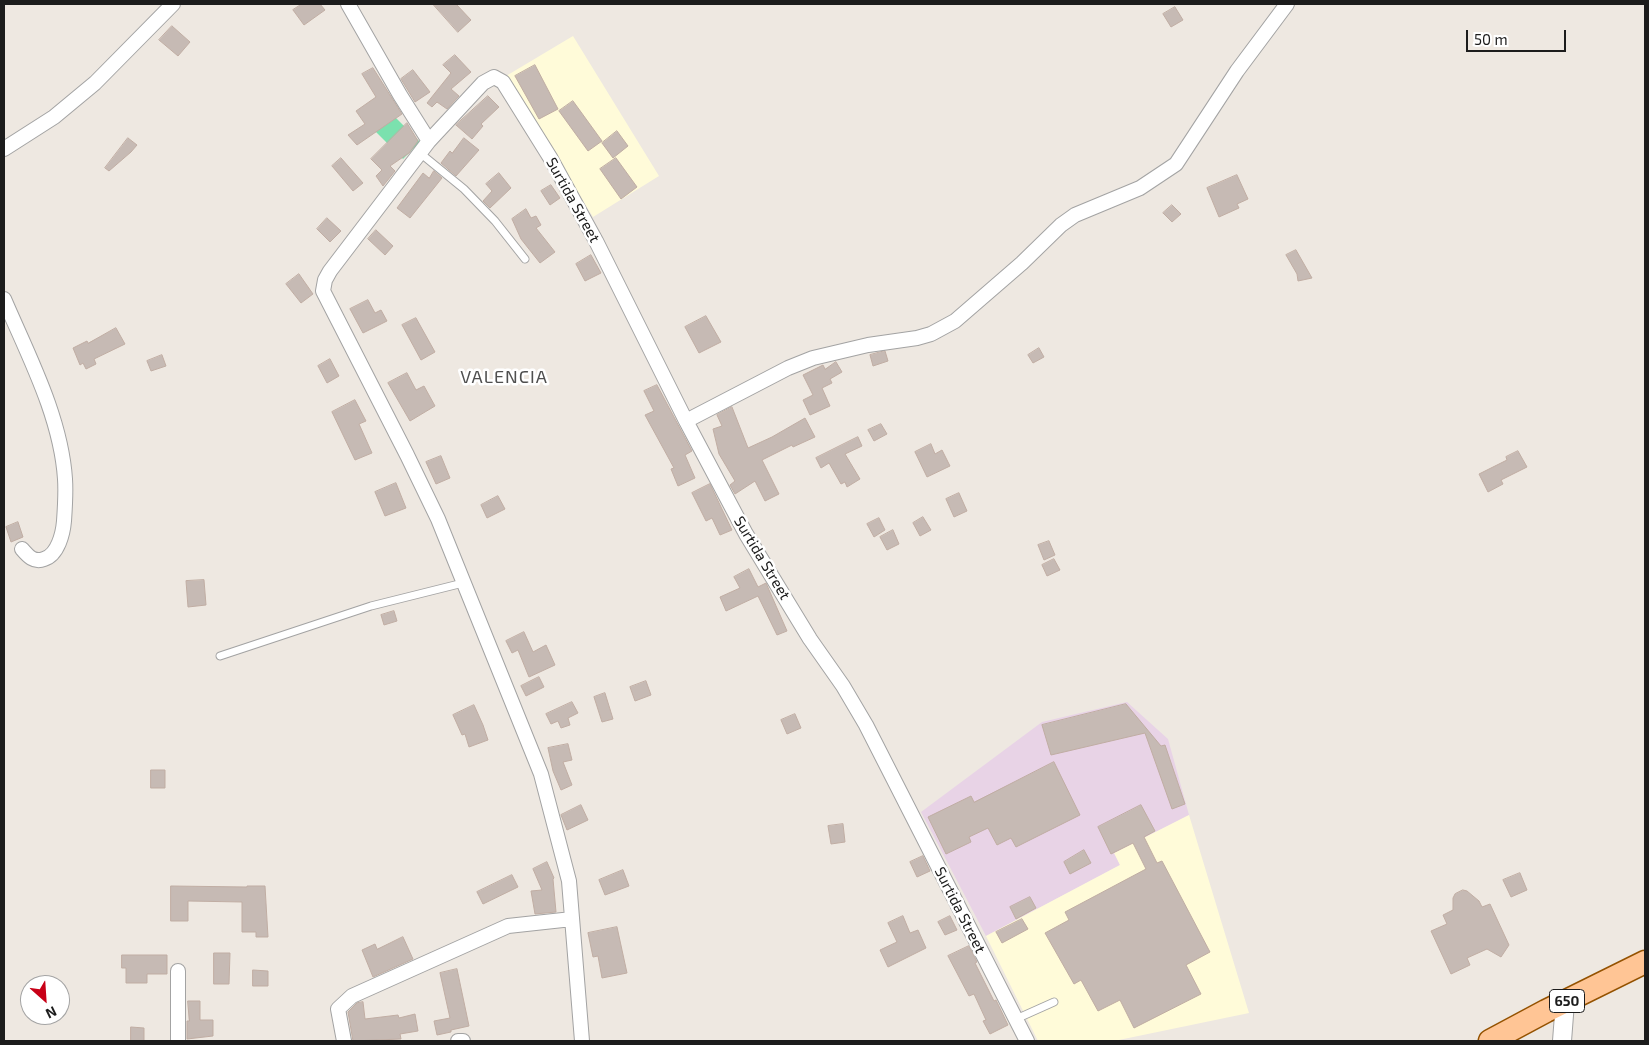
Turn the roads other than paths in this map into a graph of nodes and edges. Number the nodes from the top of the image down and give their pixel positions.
1 (173, 4) edge
2 (348, 4) edge
3 (1288, 4) edge
4 (430, 140) junction
5 (4, 149) edge
6 (420, 153) junction
7 (525, 259) dead end
8 (4, 299) edge
9 (686, 421) junction
10 (22, 549) dead end
11 (463, 583) junction
12 (220, 656) dead end
13 (572, 919) junction
14 (1645, 962) edge
15 (178, 972) dead end
16 (1054, 1002) dead end
17 (1565, 1002) junction
18 (1016, 1019) junction
19 (178, 1041) edge
20 (344, 1041) edge
21 (458, 1041) edge
22 (463, 1041) edge
23 (582, 1041) edge
24 (1027, 1041) edge
25 (1490, 1041) edge
26 (1562, 1041) edge

1 - 5 street
2 - 4 street
3 - 9 street
4 - 6 street
4 - 9 street, Surtida Street
6 - 7 lane
6 - 11 street
8 - 10 street
9 - 18 street, Surtida Street
11 - 12 lane
11 - 13 street
13 - 20 street
13 - 23 street
14 - 17 main road, 650
15 - 19 street
16 - 18 lane
17 - 25 main road, 650
17 - 26 street
18 - 24 street, Surtida Street
21 - 22 street

